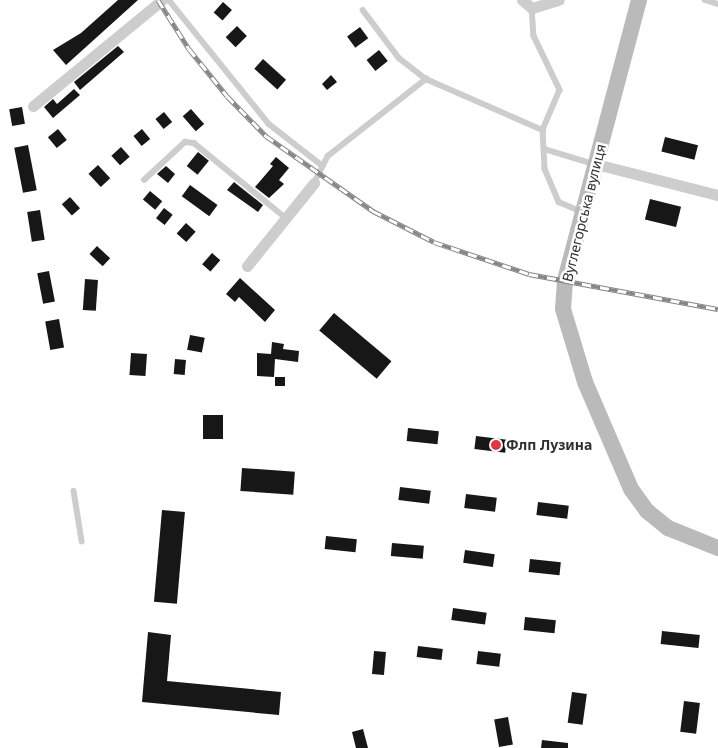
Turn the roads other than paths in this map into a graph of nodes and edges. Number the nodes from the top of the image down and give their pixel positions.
1 (162, 0) edge
2 (169, 0) edge
3 (522, 0) edge
4 (560, 0) edge
5 (639, 0) edge
6 (704, 0) edge
7 (718, 4) edge
8 (532, 8) junction
9 (363, 10) dead end
10 (426, 79) junction
11 (33, 106) dead end
12 (543, 130) junction
13 (544, 149) junction
14 (596, 164) junction
15 (323, 166) junction
16 (144, 180) dead end
17 (314, 183) joint
18 (718, 195) edge
19 (584, 213) junction
20 (286, 218) junction
21 (247, 266) dead end
22 (74, 491) dead end
23 (82, 542) dead end
24 (718, 548) edge

1 - 11 street
2 - 15 lane
3 - 8 street
4 - 8 street
5 - 14 main road, Вуглегорська вулиця
6 - 7 lane
8 - 12 lane
9 - 10 lane
10 - 12 lane
10 - 15 lane
12 - 13 lane
13 - 14 lane
13 - 19 lane
14 - 18 street
14 - 19 main road, Вуглегорська вулиця
15 - 17 lane
16 - 20 lane
17 - 20 street
19 - 24 main road, Вуглегорська вулиця
20 - 21 street
22 - 23 lane

